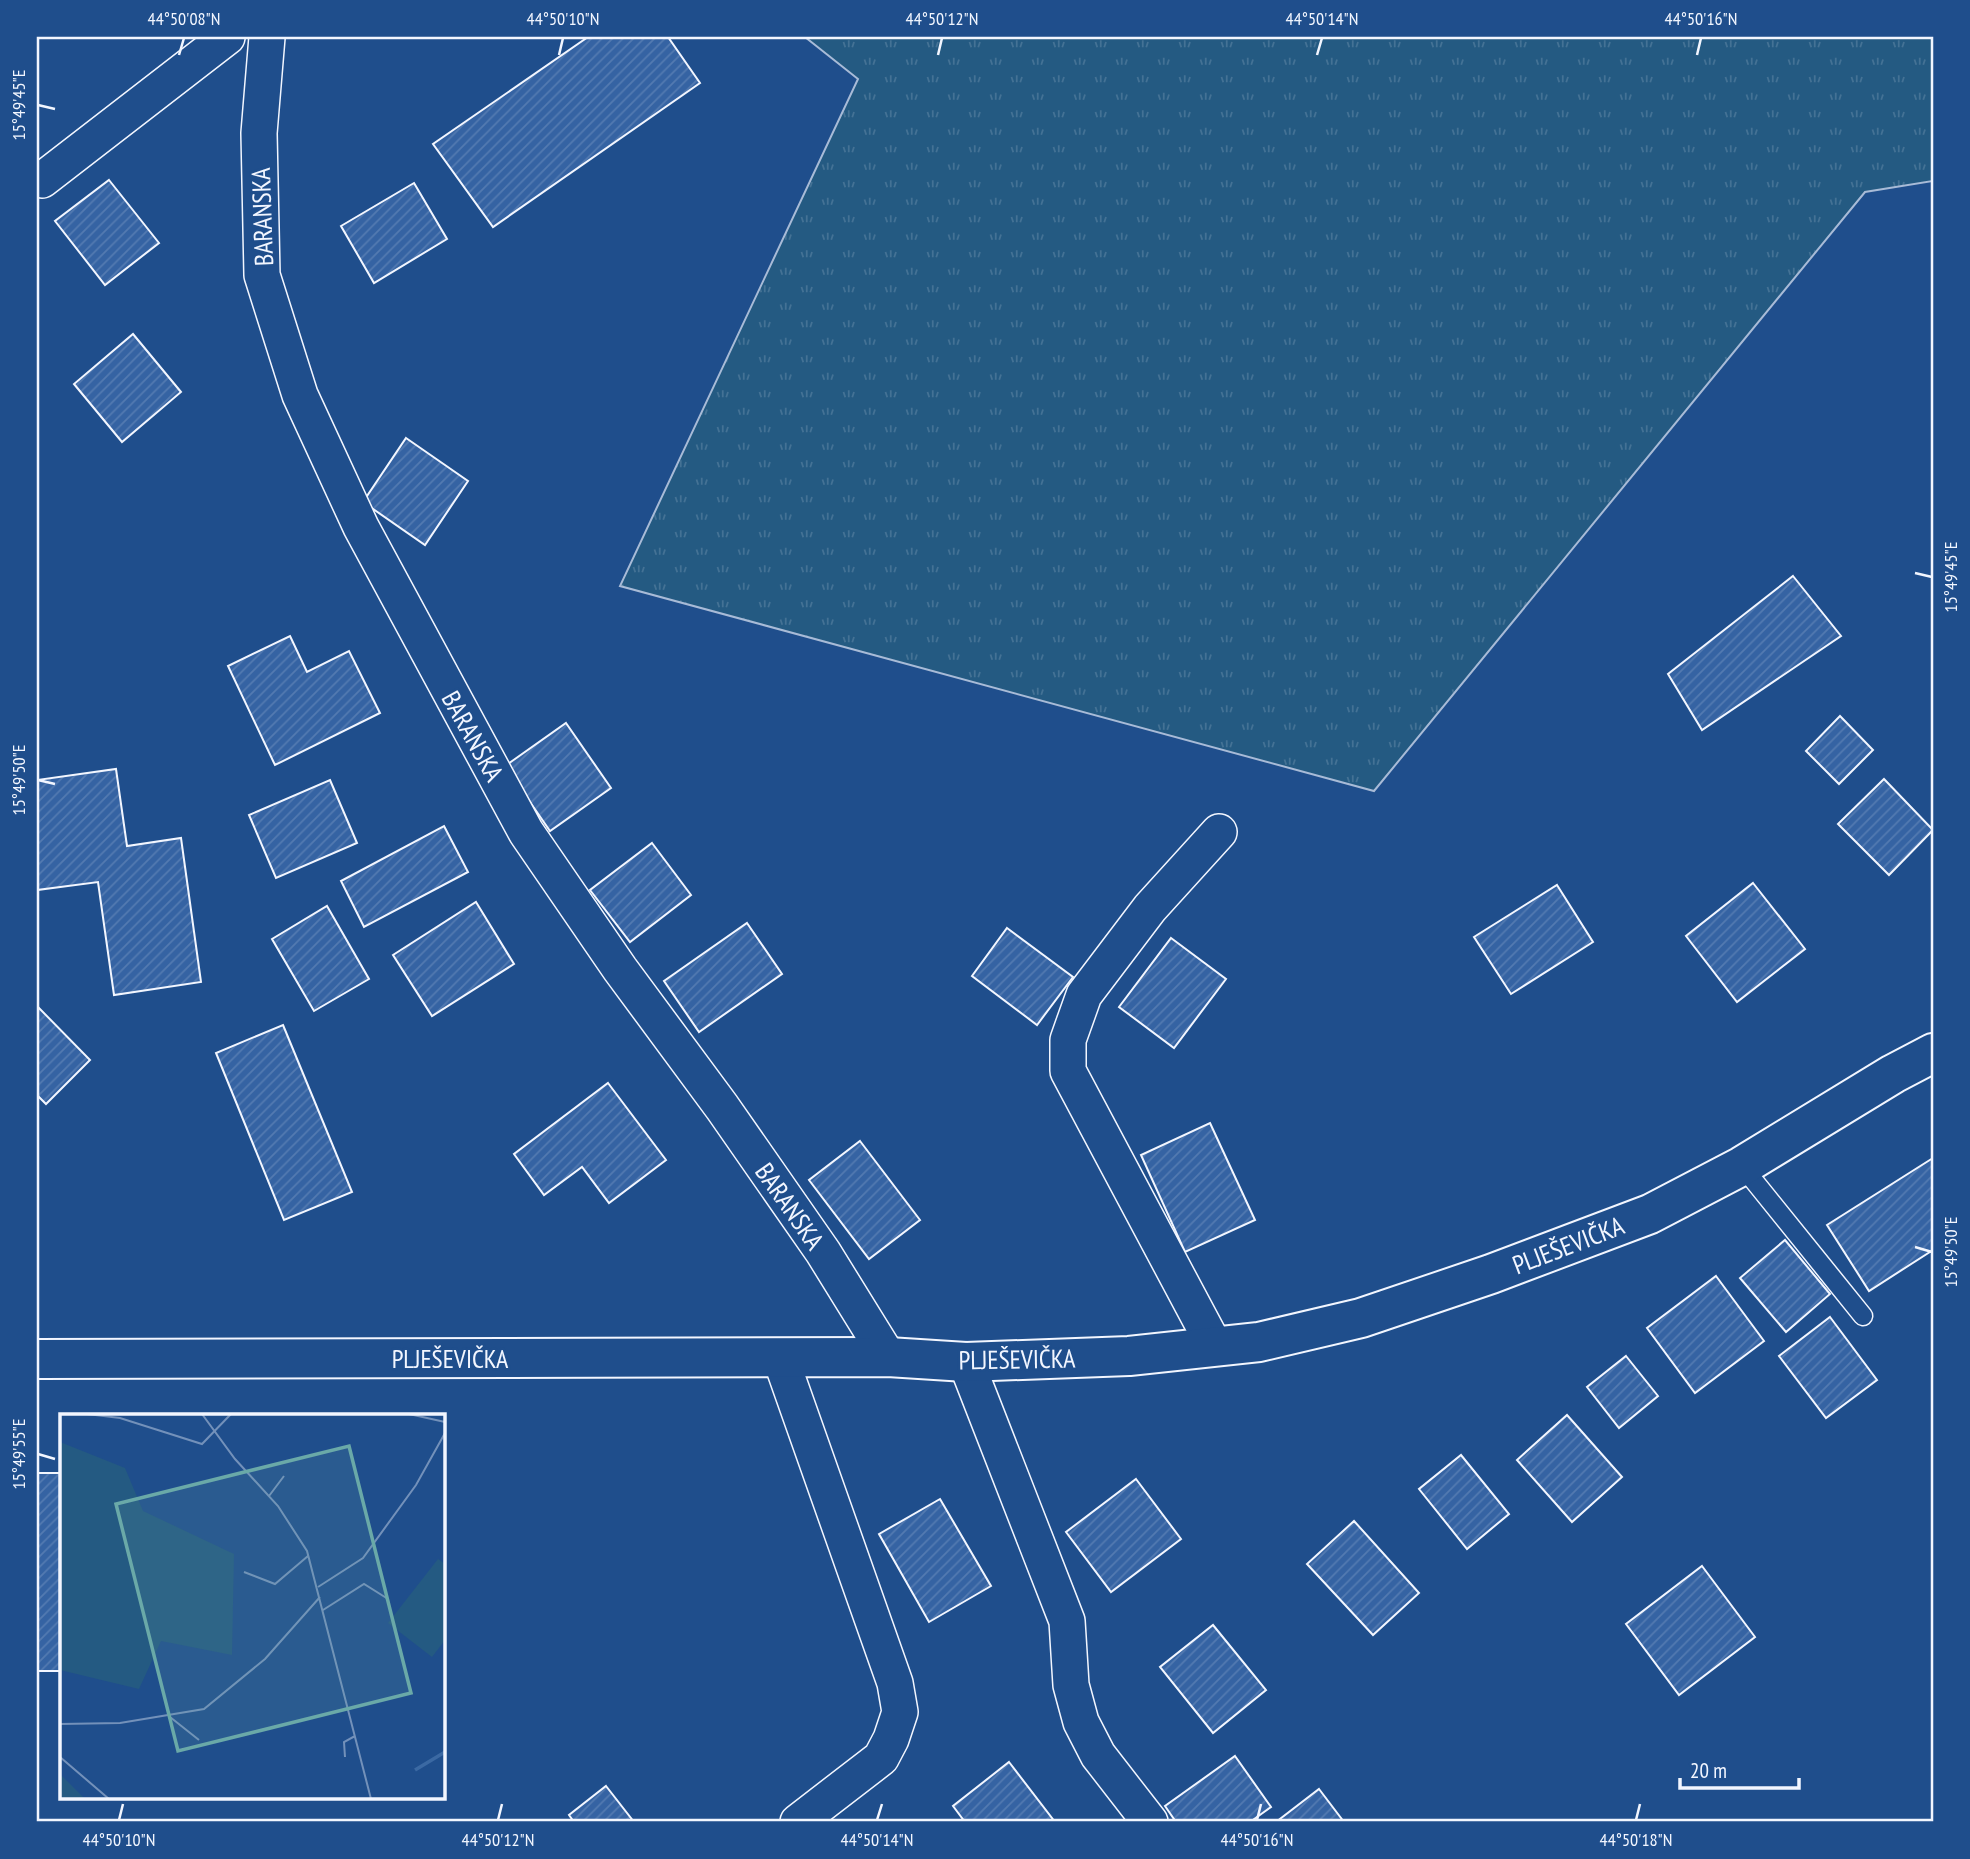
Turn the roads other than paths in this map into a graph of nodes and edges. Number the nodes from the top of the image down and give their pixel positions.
1 (227, 37) edge
2 (267, 37) edge
3 (42, 180) dead end
4 (1219, 832) dead end
5 (1933, 1053) edge
6 (1742, 1166) junction
7 (1863, 1316) dead end
8 (1215, 1347) junction
9 (780, 1357) junction
10 (888, 1357) junction
11 (37, 1359) edge
12 (966, 1362) junction
13 (798, 1822) edge
14 (1150, 1822) edge

1 - 3 street
2 - 10 street, BARANSKA
4 - 8 street
5 - 6 main road, PLJEŠEVIČKA
6 - 7 lane
6 - 8 main road, PLJEŠEVIČKA
8 - 12 main road, PLJEŠEVIČKA
9 - 10 main road, PLJEŠEVIČKA
9 - 11 main road, PLJEŠEVIČKA
9 - 13 street
10 - 12 main road, PLJEŠEVIČKA
12 - 14 street

